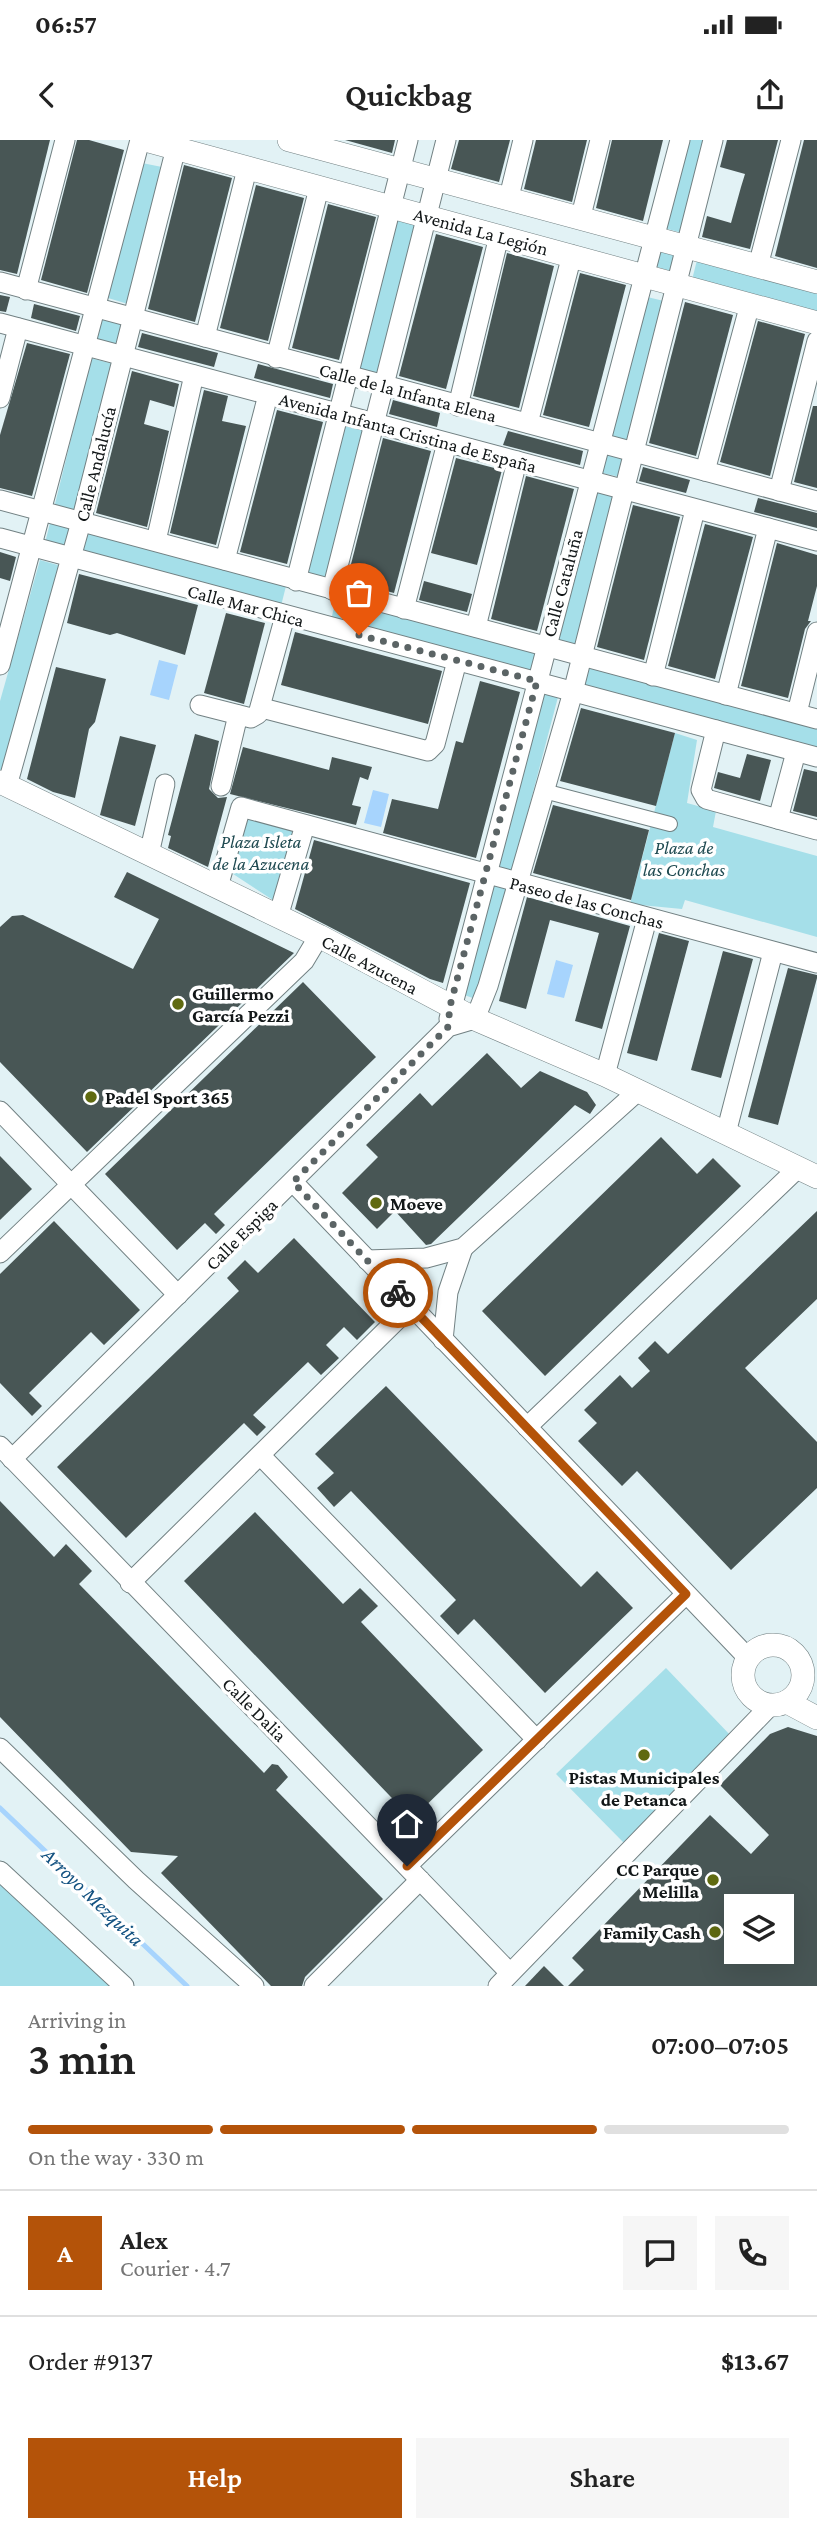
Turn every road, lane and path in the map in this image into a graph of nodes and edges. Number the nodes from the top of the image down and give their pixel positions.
1 (65, 140) edge
2 (142, 140) edge
3 (289, 140) edge
4 (408, 140) edge
5 (446, 140) edge
6 (523, 140) edge
7 (600, 140) edge
8 (680, 140) edge
9 (713, 140) edge
10 (791, 140) edge
11 (177, 144) edge
12 (330, 145) edge
13 (247, 169) junction
14 (401, 170) junction
15 (436, 179) junction
16 (319, 188) junction
17 (509, 197) junction
18 (392, 207) junction
19 (580, 216) junction
20 (426, 217) junction
21 (499, 236) junction
22 (654, 238) junction
23 (685, 246) junction
24 (572, 255) junction
25 (758, 266) junction
26 (644, 274) junction
27 (0, 282) edge
28 (817, 282) edge
29 (677, 283) junction
30 (26, 290) junction
31 (750, 304) junction
32 (96, 307) junction
33 (134, 319) junction
34 (817, 323) edge
35 (9, 326) edge
36 (205, 337) junction
37 (817, 341) edge
38 (86, 346) junction
39 (123, 356) junction
40 (276, 358) junction
41 (194, 375) junction
42 (349, 376) junction
43 (385, 386) junction
44 (268, 395) junction
45 (0, 398) edge
46 (458, 406) junction
47 (340, 414) junction
48 (528, 423) junction
49 (376, 424) junction
50 (599, 442) junction
51 (447, 443) junction
52 (635, 451) junction
53 (517, 461) junction
54 (705, 471) junction
55 (590, 480) junction
56 (624, 490) junction
57 (779, 491) junction
58 (0, 500) edge
59 (817, 501) edge
60 (695, 510) junction
61 (30, 512) junction
62 (81, 522) junction
63 (768, 528) junction
64 (0, 538) edge
65 (156, 541) junction
66 (817, 541) edge
67 (33, 547) junction
68 (71, 558) junction
69 (225, 560) junction
70 (296, 581) junction
71 (332, 590) junction
72 (404, 609) junction
73 (285, 616) junction
74 (476, 627) junction
75 (817, 632) edge
76 (545, 646) junction
77 (582, 657) junction
78 (457, 661) junction
79 (0, 665) edge
80 (653, 676) junction
81 (537, 681) junction
82 (573, 692) junction
83 (726, 695) junction
84 (200, 705) dead end
85 (262, 708) junction
86 (797, 713) junction
87 (239, 715) junction
88 (817, 719) edge
89 (716, 730) junction
90 (796, 752) junction
91 (817, 757) edge
92 (4, 784) edge
93 (165, 784) dead end
94 (221, 786) dead end
95 (544, 791) junction
96 (778, 819) junction
97 (670, 824) dead end
98 (305, 825) junction
99 (817, 830) edge
100 (149, 854) junction
101 (487, 876) junction
102 (518, 884) junction
103 (218, 887) junction
104 (278, 917) junction
105 (647, 919) junction
106 (319, 936) junction
107 (773, 952) junction
108 (817, 963) edge
109 (449, 1017) junction
110 (475, 1019) junction
111 (605, 1075) junction
112 (638, 1091) junction
113 (0, 1111) edge
114 (726, 1133) junction
115 (808, 1173) edge
116 (293, 1182) junction
117 (69, 1185) junction
118 (463, 1248) junction
119 (0, 1252) edge
120 (367, 1261) junction
121 (178, 1296) junction
122 (411, 1306) junction
123 (443, 1340) junction
124 (527, 1427) junction
125 (6, 1452) edge
126 (261, 1456) junction
127 (130, 1583) junction
128 (686, 1594) junction
129 (748, 1658) junction
130 (799, 1686) edge
131 (817, 1718) edge
132 (537, 1740) junction
133 (0, 1748) edge
134 (0, 1871) edge
135 (414, 1873) junction
136 (504, 1980) edge
137 (124, 1986) edge
138 (254, 1986) edge
139 (314, 1986) edge

1 - 30 street
2 - 11 street, Avenida La Legión
2 - 32 street, Calle Andalucía
3 - 12 street, Avenida La Legión
4 - 14 street
5 - 15 street
6 - 17 street
7 - 19 street
8 - 22 street, Calle Cataluña
9 - 23 street, Calle Cataluña
10 - 25 street
11 - 13 street, Avenida La Legión
11 - 33 street, Calle Andalucía
12 - 14 street, Avenida La Legión
13 - 16 street, Avenida La Legión
13 - 36 street
14 - 15 street, Avenida La Legión
14 - 18 street
15 - 17 street, Avenida La Legión
15 - 20 street
16 - 18 street, Avenida La Legión
16 - 40 street
17 - 19 street, Avenida La Legión
18 - 20 street, Avenida La Legión
18 - 42 street
19 - 22 street, Avenida La Legión
20 - 21 street, Avenida La Legión
20 - 43 street
21 - 24 street, Avenida La Legión
21 - 46 street
22 - 23 street, Avenida La Legión
22 - 26 street, Calle Cataluña
23 - 25 street, Avenida La Legión
23 - 29 street, Calle Cataluña
24 - 26 street, Avenida La Legión
24 - 48 street
25 - 28 street, Avenida La Legión
26 - 29 street, Avenida La Legión
26 - 50 street, Calle Cataluña
27 - 30 street, Calle de la Infanta Elena
29 - 31 street, Avenida La Legión
29 - 52 street, Calle Cataluña
30 - 32 street, Calle de la Infanta Elena
31 - 34 street, Avenida La Legión
31 - 54 street
32 - 33 street, Calle de la Infanta Elena
32 - 38 street, Calle Andalucía
33 - 36 street, Calle de la Infanta Elena
33 - 39 street, Calle Andalucía
35 - 38 street, Avenida Infanta Cristina de España
35 - 45 street
36 - 40 street, Calle de la Infanta Elena
37 - 57 street
38 - 39 street, Avenida Infanta Cristina de España
38 - 61 street, Calle Andalucía
39 - 41 street, Avenida Infanta Cristina de España
39 - 62 street, Calle Andalucía
40 - 42 street, Calle de la Infanta Elena
41 - 44 street, Avenida Infanta Cristina de España
41 - 65 street
42 - 43 street, Calle de la Infanta Elena
42 - 47 street
43 - 46 street, Calle de la Infanta Elena
43 - 49 street
44 - 47 street, Avenida Infanta Cristina de España
44 - 69 street
46 - 48 street, Calle de la Infanta Elena
47 - 49 street, Avenida Infanta Cristina de España
47 - 70 street
48 - 50 street, Calle de la Infanta Elena
49 - 51 street, Avenida Infanta Cristina de España
49 - 71 street
50 - 52 street, Calle de la Infanta Elena
50 - 55 street, Calle Cataluña
51 - 53 street, Avenida Infanta Cristina de España
51 - 72 street
52 - 54 street, Calle de la Infanta Elena
52 - 56 street, Calle Cataluña
53 - 55 street, Avenida Infanta Cristina de España
53 - 74 street
54 - 57 street, Calle de la Infanta Elena
55 - 56 street, Avenida Infanta Cristina de España
55 - 76 street, Calle Cataluña
56 - 60 street, Avenida Infanta Cristina de España
56 - 77 street, Calle Cataluña
57 - 59 street, Calle de la Infanta Elena
58 - 61 street, Calle Mar Chica
60 - 63 street, Avenida Infanta Cristina de España
60 - 80 street
61 - 62 street, Calle Mar Chica
61 - 67 street, Calle Andalucía
62 - 65 street, Calle Mar Chica
62 - 68 street, Calle Andalucía
63 - 66 street, Avenida Infanta Cristina de España
63 - 83 street
64 - 67 street, Calle Mar Chica
65 - 69 street, Calle Mar Chica
67 - 68 street, Calle Mar Chica
67 - 79 street, Calle Andalucía
68 - 73 street, Calle Mar Chica
68 - 92 street, Calle Andalucía
69 - 70 street, Calle Mar Chica
70 - 71 street, Calle Mar Chica
71 - 72 street, Calle Mar Chica
72 - 74 street, Calle Mar Chica
73 - 78 street, Calle Mar Chica
73 - 85 street
74 - 76 street, Calle Mar Chica
75 - 86 street
76 - 77 street, Calle Mar Chica
76 - 81 street, Calle Cataluña
77 - 80 street, Calle Mar Chica
77 - 82 street, Calle Cataluña
78 - 81 street, Calle Mar Chica
78 - 85 street
80 - 83 street, Calle Mar Chica
81 - 82 street, Calle Mar Chica
81 - 101 street, Calle Cataluña
82 - 89 street, Calle Mar Chica
82 - 95 street, Calle Cataluña
83 - 86 street, Calle Mar Chica
84 - 87 street
85 - 87 street
86 - 88 street, Calle Mar Chica
87 - 94 street
89 - 90 street, Calle Mar Chica
89 - 96 street
90 - 91 street, Calle Mar Chica
90 - 96 street
92 - 100 street, Calle Azucena
93 - 100 street
95 - 97 street
95 - 102 street, Calle Cataluña
96 - 99 street
98 - 101 street, Paseo de las Conchas
98 - 103 street, Paseo de las Conchas
98 - 104 street
100 - 103 street, Calle Azucena
101 - 102 street, Paseo de las Conchas
101 - 109 street, Calle Cataluña
102 - 105 street, Paseo de las Conchas
102 - 110 street, Calle Cataluña
103 - 104 street, Calle Azucena
104 - 106 street, Calle Azucena
105 - 107 street, Paseo de las Conchas
105 - 111 street
106 - 109 street, Calle Azucena
106 - 117 street
107 - 108 street, Paseo de las Conchas
107 - 114 street
109 - 110 street, Calle Azucena
109 - 116 street, Calle Espiga
110 - 111 street, Calle Azucena
111 - 112 street, Calle Azucena
112 - 114 street, Calle Azucena
112 - 118 street
113 - 117 street
114 - 115 street, Calle Azucena
115 - 124 street
116 - 120 street
116 - 121 street, Calle Espiga
117 - 119 street
117 - 121 street
118 - 120 street
118 - 123 street
120 - 122 street
121 - 125 street, Calle Espiga
122 - 123 street
122 - 126 street
123 - 124 street
124 - 128 street
125 - 127 street, Calle Dalia
126 - 127 street
126 - 132 street
127 - 135 street, Calle Dalia
128 - 129 street
128 - 132 street
129 - 130 street
129 - 130 street
130 - 131 street
130 - 136 street
132 - 135 street
133 - 138 street
134 - 137 street
135 - 136 street, Calle Dalia
135 - 139 street

